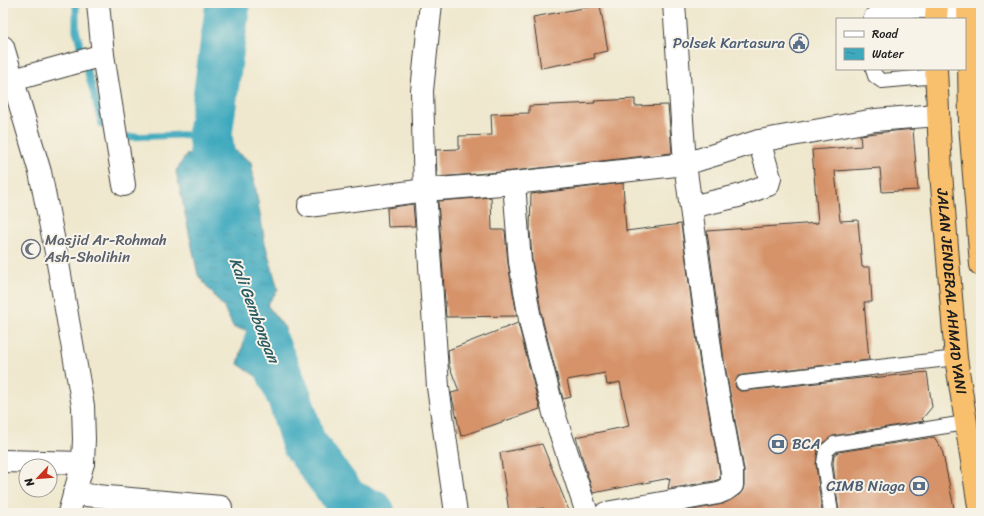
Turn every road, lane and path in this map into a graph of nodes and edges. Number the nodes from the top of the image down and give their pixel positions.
1 (98, 3) edge
2 (431, 3) edge
3 (674, 3) edge
4 (972, 9) edge
5 (937, 11) edge
6 (870, 18) edge
7 (3, 47) edge
8 (98, 56) junction
9 (873, 70) edge
10 (937, 72) edge
11 (13, 80) junction
12 (938, 115) junction
13 (759, 141) junction
14 (685, 164) junction
15 (514, 183) junction
16 (124, 185) dead end
17 (425, 190) junction
18 (309, 206) dead end
19 (691, 207) junction
20 (981, 265) edge
21 (956, 358) junction
22 (743, 383) dead end
23 (965, 423) junction
24 (3, 461) edge
25 (83, 463) junction
26 (71, 504) edge
27 (222, 507) dead end
28 (456, 513) edge
29 (587, 513) edge
30 (606, 513) edge
31 (830, 513) edge
32 (980, 513) edge

1 - 8 street
2 - 17 street
3 - 14 street
4 - 5 street
4 - 20 highway, JALAN JENDERAL AHMAD YANI
5 - 6 lane
7 - 11 street
8 - 11 street
8 - 16 street
9 - 10 lane
10 - 12 highway, JALAN JENDERAL AHMAD YANI
11 - 25 street
12 - 13 street
12 - 21 highway, JALAN JENDERAL AHMAD YANI
13 - 14 street
13 - 19 street
14 - 15 street
14 - 19 street
15 - 17 street
15 - 29 street
17 - 18 street
17 - 28 street
19 - 30 street
21 - 22 lane
21 - 23 highway, JALAN JENDERAL AHMAD YANI
23 - 31 lane
23 - 32 highway, JALAN JENDERAL AHMAD YANI
24 - 25 street
25 - 26 street
26 - 27 street

